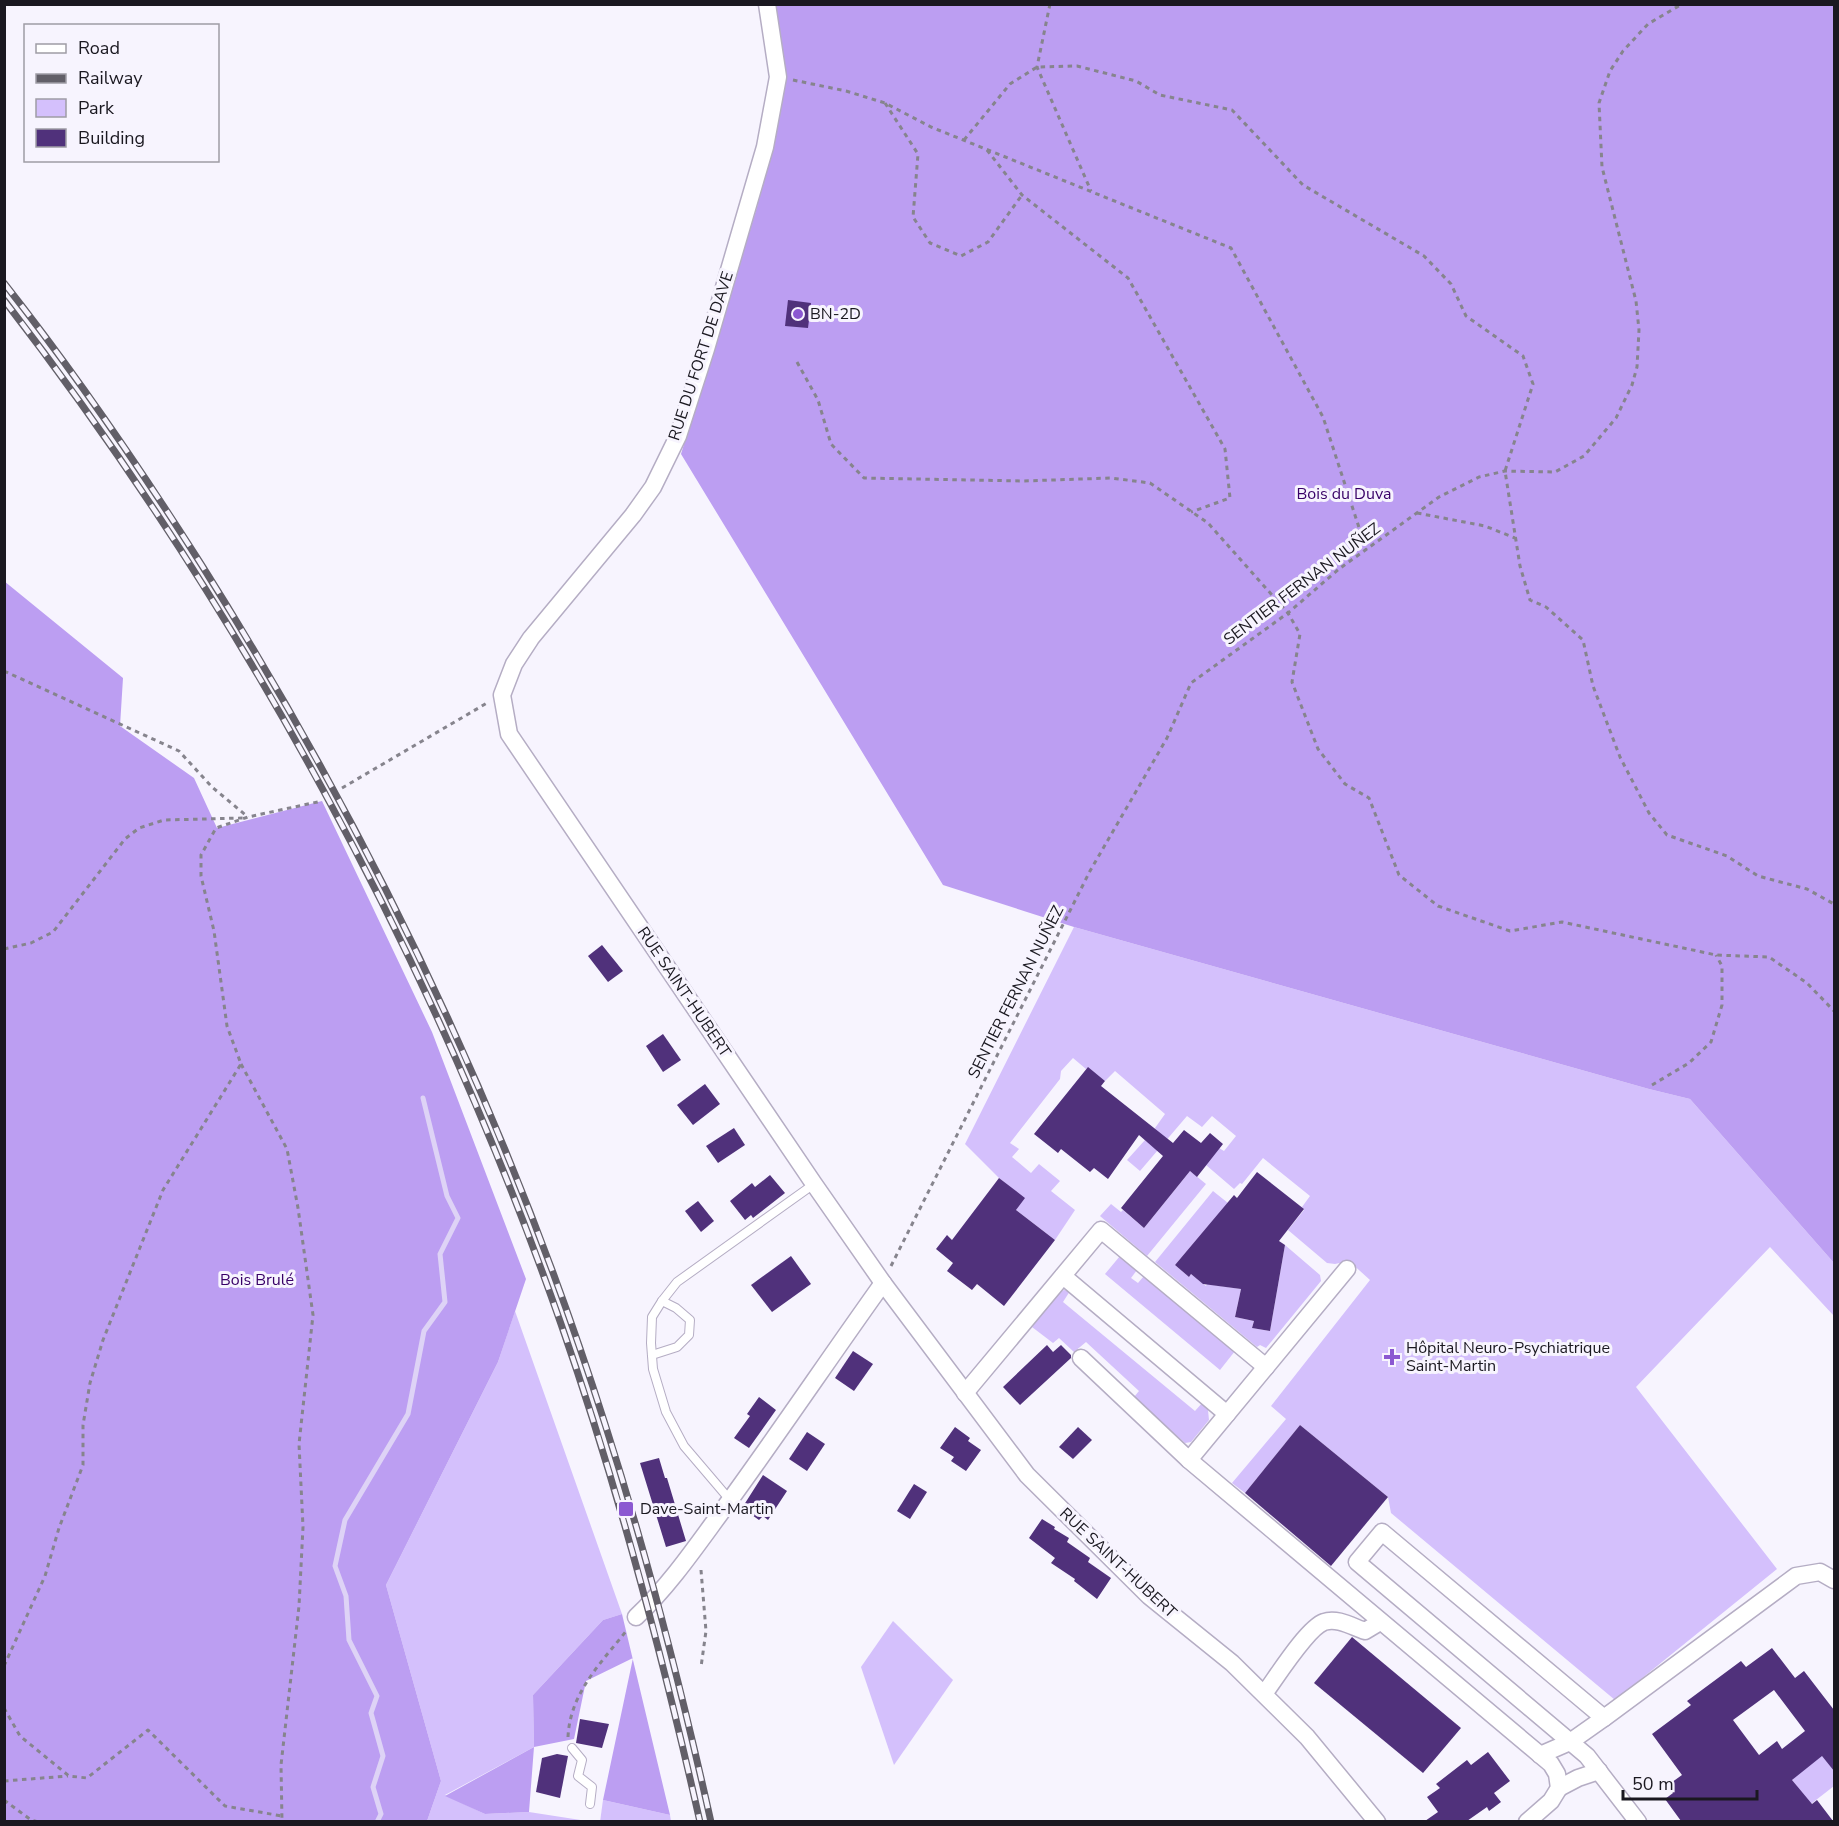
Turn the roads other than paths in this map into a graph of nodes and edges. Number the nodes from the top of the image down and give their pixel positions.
1 (767, 4) edge
2 (502, 695) joint
3 (814, 1184) junction
4 (1347, 1269) dead end
5 (1062, 1276) junction
6 (883, 1282) junction
7 (662, 1301) junction
8 (652, 1355) junction
9 (1081, 1358) dead end
10 (1266, 1367) junction
11 (965, 1393) junction
12 (1227, 1414) junction
13 (1189, 1460) junction
14 (730, 1500) junction
15 (1834, 1580) edge
16 (636, 1617) road end
17 (1380, 1622) junction
18 (1264, 1694) junction
19 (1604, 1718) junction
20 (1570, 1742) junction
21 (572, 1748) road end
22 (1540, 1755) junction
23 (1599, 1771) junction
24 (1559, 1788) junction
25 (590, 1804) dead end
26 (1377, 1821) edge
27 (1527, 1821) edge
28 (1638, 1821) edge

1 - 2 street, RUE DU FORT DE DAVE
2 - 3 street, RUE SAINT-HUBERT
3 - 6 street, RUE SAINT-HUBERT
3 - 7 lane
4 - 10 street
5 - 10 street
5 - 11 street
5 - 12 street
6 - 11 street, RUE SAINT-HUBERT
6 - 14 street
7 - 8 lane
7 - 8 lane
8 - 14 lane
9 - 13 street
10 - 12 street
11 - 18 street, RUE SAINT-HUBERT
12 - 13 street
13 - 17 street
14 - 16 street
15 - 19 street
17 - 18 street
17 - 22 street
18 - 26 street, RUE SAINT-HUBERT
19 - 20 street
19 - 20 street
20 - 22 street
20 - 23 street
21 - 25 lane
22 - 24 street
23 - 24 street
23 - 28 street
24 - 27 street

